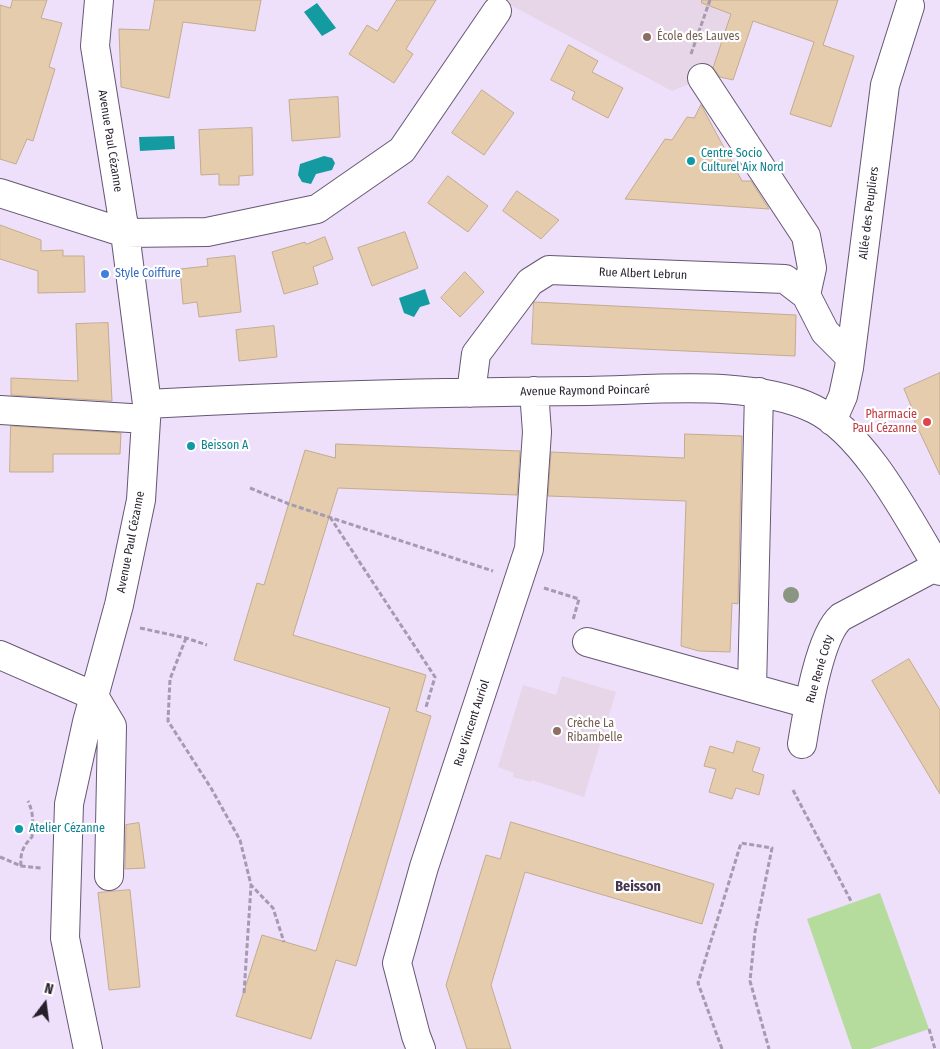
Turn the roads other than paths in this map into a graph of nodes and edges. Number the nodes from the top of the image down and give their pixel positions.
1 (99, 0) edge
2 (910, 6) dead end
3 (497, 10) dead end
4 (702, 78) road end
5 (0, 193) edge
6 (125, 233) junction
7 (806, 295) junction
8 (850, 357) junction
9 (534, 391) junction
10 (759, 392) junction
11 (471, 393) junction
12 (0, 410) edge
13 (146, 411) junction
14 (832, 421) junction
15 (938, 568) edge
16 (587, 642) dead end
17 (0, 655) edge
18 (752, 688) junction
19 (94, 696) junction
20 (809, 704) junction
21 (802, 744) dead end
22 (108, 876) dead end
23 (88, 1049) edge
24 (421, 1049) edge

1 - 6 street, Avenue Paul Cézanne
2 - 8 street, Allée des Peupliers
3 - 6 street
4 - 7 street
5 - 6 street
6 - 13 street, Avenue Paul Cézanne
7 - 8 street, Rue Albert Lebrun
7 - 11 street, Rue Albert Lebrun
8 - 14 street, Allée des Peupliers
9 - 10 street, Avenue Raymond Poincaré
9 - 11 street, Avenue Raymond Poincaré
9 - 24 street, Rue Vincent Auriol
10 - 14 street, Avenue Raymond Poincaré
10 - 18 street
11 - 13 street, Avenue Raymond Poincaré
12 - 13 street, Avenue Raymond Poincaré
13 - 19 street, Avenue Paul Cézanne
14 - 15 street, Avenue Raymond Poincaré
15 - 20 street, Rue René Coty
16 - 18 street
17 - 19 street
18 - 20 street
19 - 22 street
19 - 23 street, Avenue Paul Cézanne
20 - 21 street, Rue René Coty

